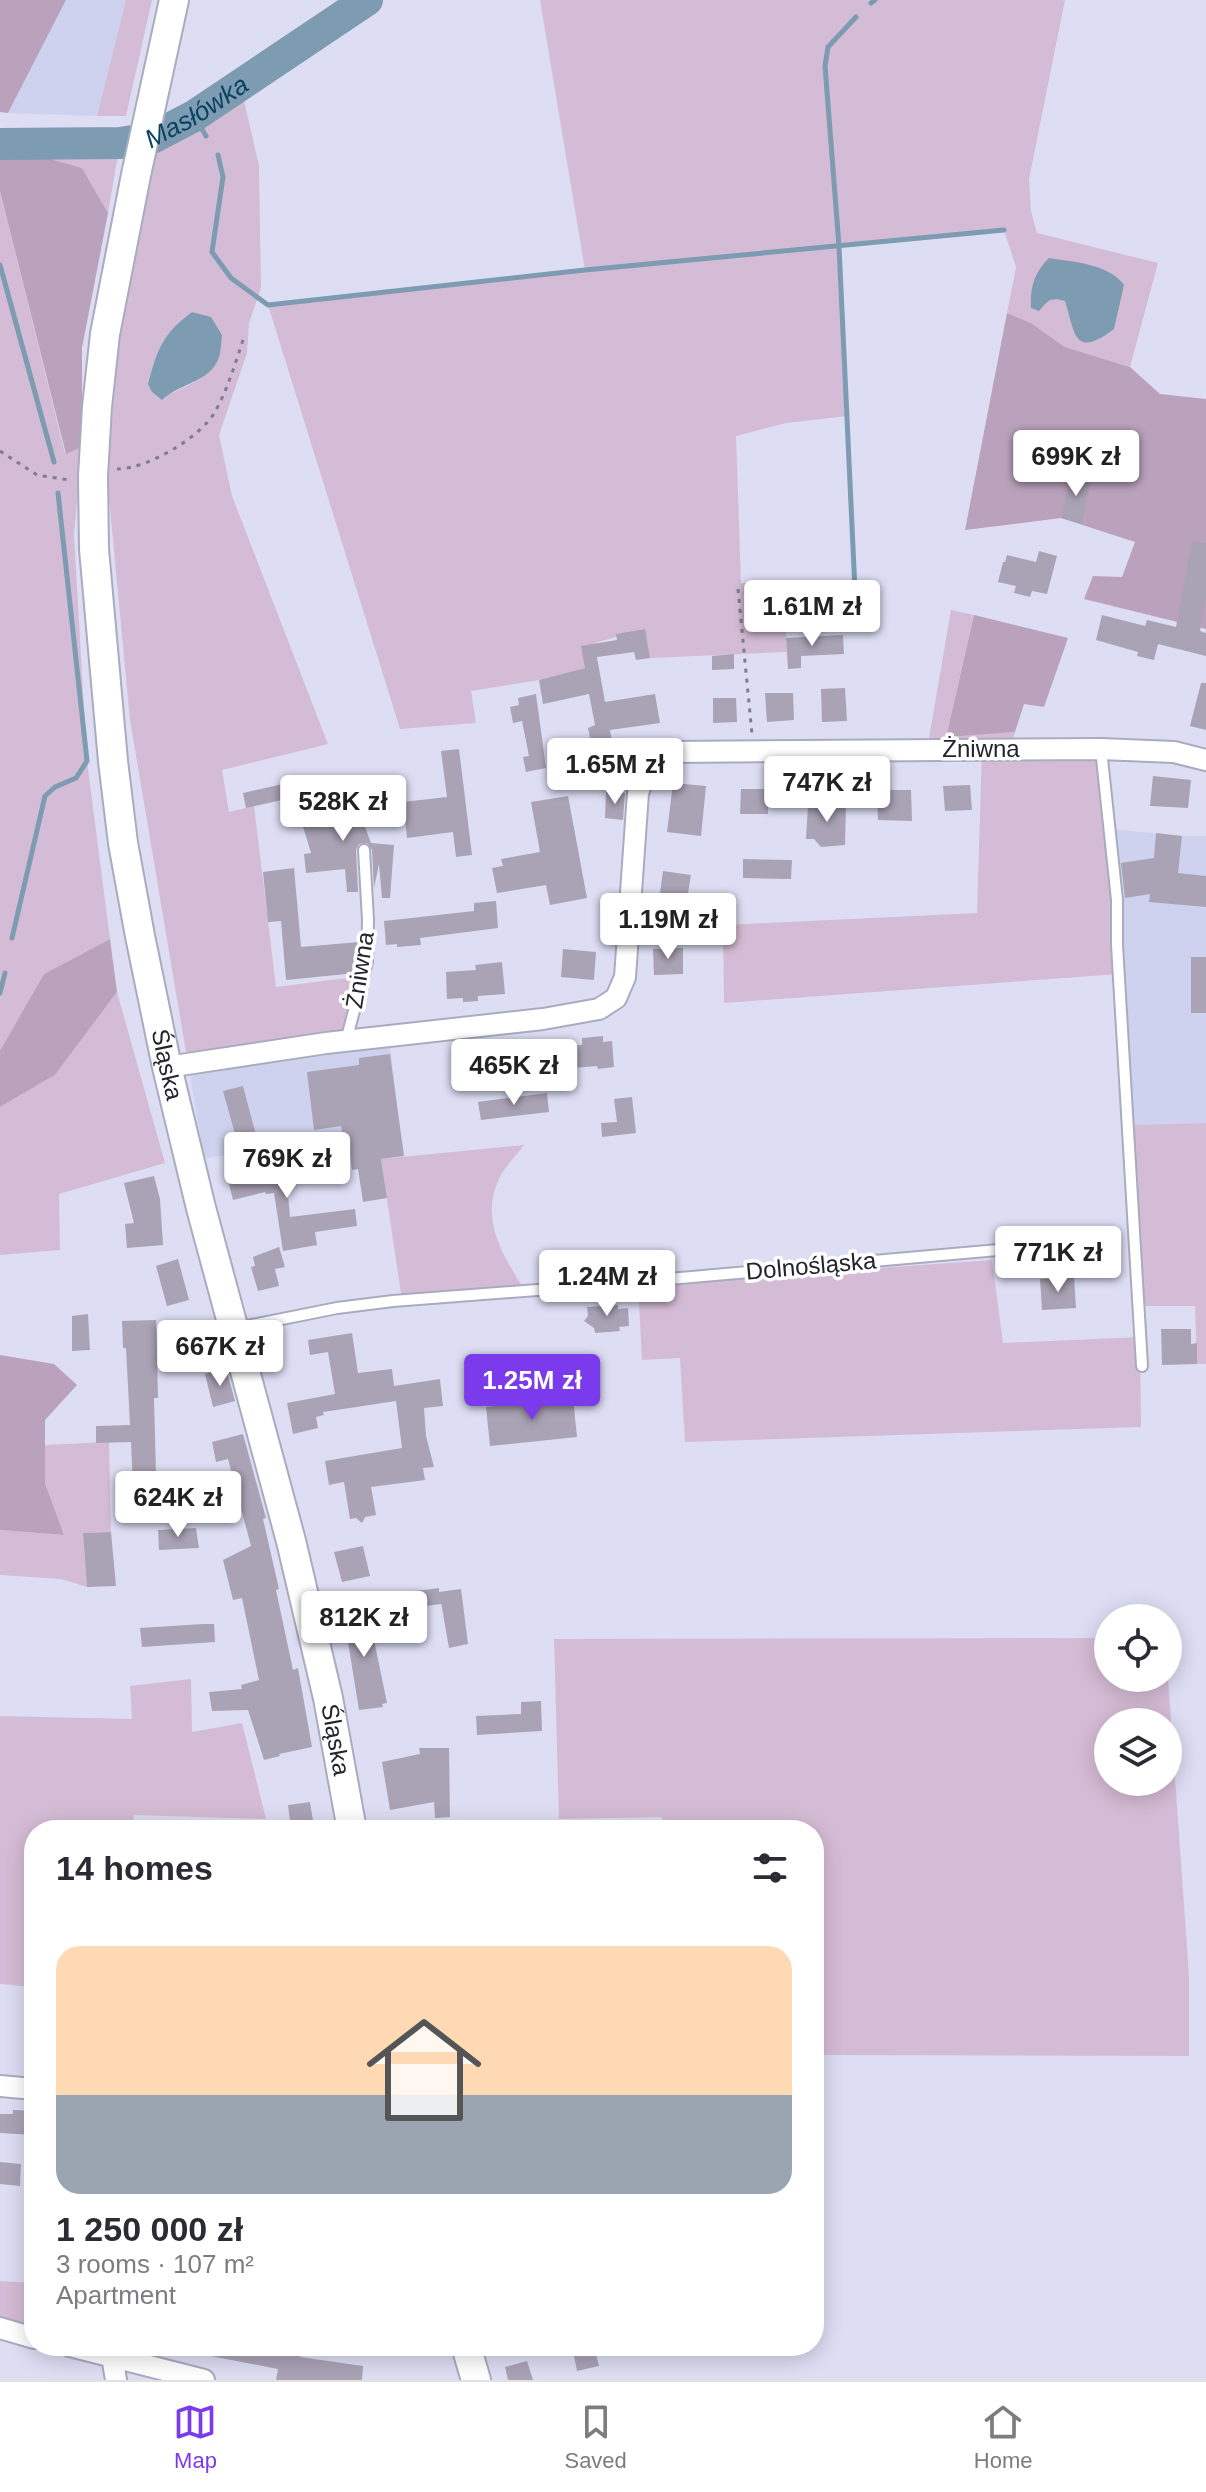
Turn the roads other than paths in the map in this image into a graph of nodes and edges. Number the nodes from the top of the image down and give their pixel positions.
1 (174, 0) edge
2 (1101, 749) junction
3 (1206, 760) edge
4 (364, 850) dead end
5 (346, 1041) junction
6 (167, 1067) junction
7 (1101, 1241) dead end
8 (235, 1329) junction
9 (1142, 1366) dead end
10 (350, 1820) edge
11 (0, 2086) edge
12 (24, 2088) edge
13 (0, 2328) edge
14 (24, 2335) edge
15 (112, 2356) joint
16 (469, 2356) edge
17 (116, 2380) edge
18 (204, 2380) edge
19 (476, 2380) edge

1 - 6 street, Śląska
2 - 3 street, Żniwna
2 - 5 street, Żniwna
2 - 9 lane
4 - 5 lane, Żniwna
5 - 6 street, Żniwna
6 - 8 street, Śląska
7 - 8 lane, Dolnośląska
8 - 10 street, Śląska
11 - 12 street
13 - 14 street
15 - 17 street
15 - 18 street
16 - 19 street

